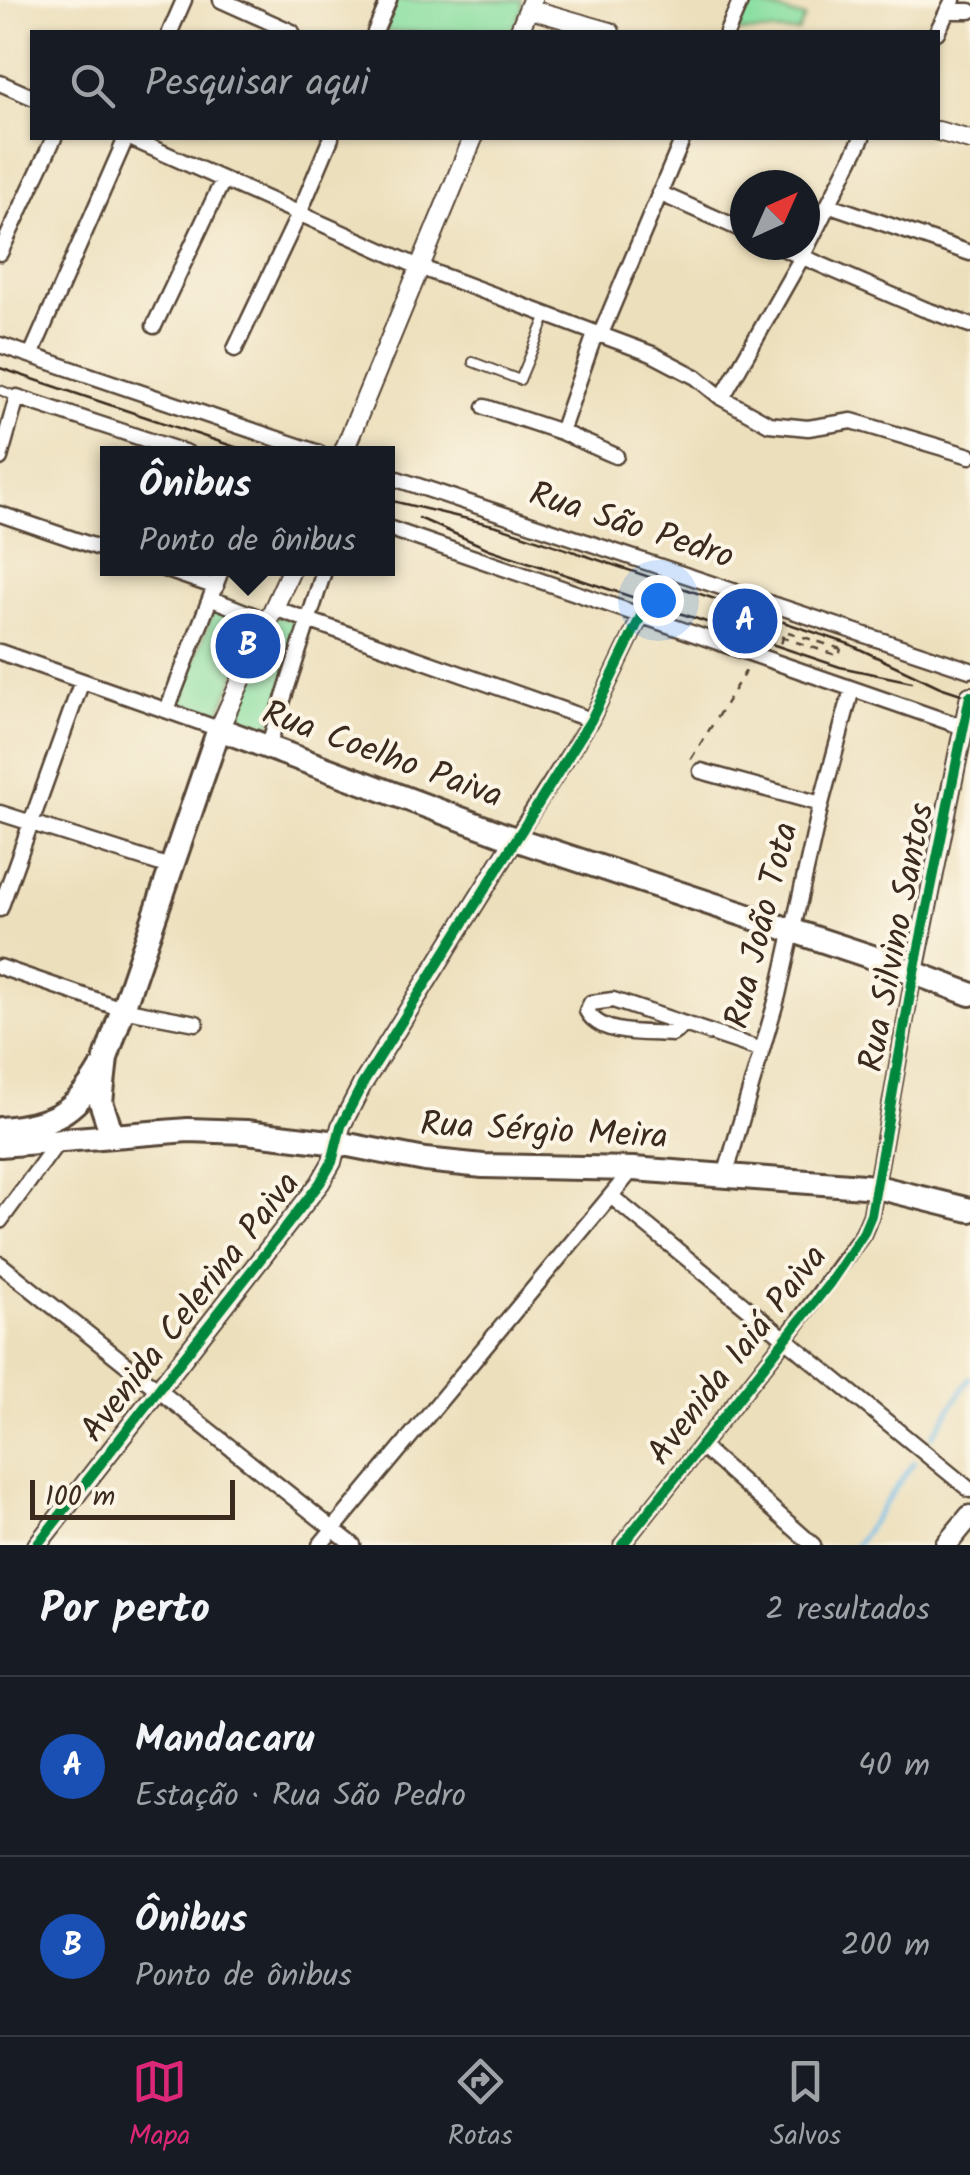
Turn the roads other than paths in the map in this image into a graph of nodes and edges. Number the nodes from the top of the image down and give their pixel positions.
1 (184, 0) edge
2 (220, 0) edge
3 (389, 0) edge
4 (740, 0) edge
5 (531, 5) edge
6 (951, 5) edge
7 (970, 11) edge
8 (171, 30) edge
9 (288, 30) edge
10 (376, 30) edge
11 (520, 30) edge
12 (604, 30) edge
13 (729, 30) edge
14 (938, 30) edge
15 (0, 83) edge
16 (30, 96) edge
17 (940, 132) edge
18 (53, 140) edge
19 (127, 140) edge
20 (133, 140) edge
21 (330, 140) edge
22 (472, 140) edge
23 (682, 140) edge
24 (861, 140) edge
25 (970, 140) edge
26 (223, 180) junction
27 (659, 193) junction
28 (830, 205) junction
29 (300, 214) junction
30 (730, 224) edge
31 (820, 224) edge
32 (970, 253) edge
33 (0, 254) edge
34 (800, 260) edge
35 (809, 260) edge
36 (418, 267) junction
37 (546, 315) junction
38 (970, 325) edge
39 (154, 326) dead end
40 (598, 335) junction
41 (0, 346) edge
42 (236, 349) dead end
43 (31, 355) junction
44 (473, 362) dead end
45 (0, 390) edge
46 (17, 397) junction
47 (722, 398) junction
48 (485, 407) dead end
49 (562, 432) junction
50 (163, 446) edge
51 (295, 446) edge
52 (346, 446) edge
53 (616, 456) dead end
54 (970, 456) edge
55 (0, 458) edge
56 (395, 478) edge
57 (0, 514) edge
58 (395, 530) edge
59 (100, 548) edge
60 (178, 576) edge
61 (219, 576) edge
62 (288, 576) edge
63 (323, 576) edge
64 (214, 593) junction
65 (271, 614) junction
66 (641, 616) junction
67 (310, 620) junction
68 (0, 652) edge
69 (970, 670) edge
70 (82, 681) junction
71 (852, 689) junction
72 (970, 696) edge
73 (168, 710) junction
74 (591, 720) junction
75 (966, 724) edge
76 (220, 729) junction
77 (268, 747) junction
78 (702, 772) road end
79 (821, 804) junction
80 (0, 813) edge
81 (29, 824) junction
82 (515, 839) junction
83 (170, 867) junction
84 (0, 909) edge
85 (791, 932) junction
86 (0, 967) edge
87 (914, 972) junction
88 (970, 994) edge
89 (122, 1009) junction
90 (196, 1023) dead end
91 (685, 1026) junction
92 (759, 1049) junction
93 (106, 1058) junction
94 (0, 1129) edge
95 (112, 1135) junction
96 (60, 1139) junction
97 (338, 1143) junction
98 (0, 1144) edge
99 (633, 1169) junction
100 (725, 1176) junction
101 (877, 1187) junction
102 (612, 1197) junction
103 (970, 1210) edge
104 (0, 1221) edge
105 (0, 1264) edge
106 (788, 1337) junction
107 (158, 1392) junction
108 (701, 1446) junction
109 (970, 1490) edge
110 (970, 1516) edge
111 (333, 1529) junction
112 (37, 1545) edge
113 (320, 1545) edge
114 (352, 1545) edge
115 (622, 1545) edge
116 (813, 1545) edge
117 (946, 1545) edge

1 - 8 street
2 - 9 street
3 - 10 street
4 - 13 street
5 - 11 street
5 - 12 street
6 - 7 street
6 - 14 street
15 - 16 street
17 - 25 street
18 - 33 street
19 - 43 street
20 - 26 street
21 - 29 street
22 - 36 street
23 - 27 street
24 - 28 street
26 - 29 street
26 - 39 street
27 - 30 street
27 - 40 street
28 - 31 street
28 - 32 street
29 - 36 street
29 - 42 street
34 - 47 street
35 - 38 street
36 - 37 street
36 - 52 street
37 - 40 street
37 - 44 lane
40 - 47 street
40 - 49 street
41 - 43 street
43 - 51 street
45 - 46 lane
46 - 50 street
46 - 55 street
47 - 54 street
48 - 49 street
49 - 53 street
56 - 69 street, Rua São Pedro
57 - 59 street
58 - 66 street
60 - 64 street
61 - 64 street
62 - 65 street
63 - 67 street
64 - 65 street
64 - 73 street
65 - 67 street
65 - 76 street
66 - 71 street
66 - 74 street
67 - 74 street
67 - 77 street
68 - 70 street, Rua Coelho Paiva
70 - 73 street, Rua Coelho Paiva
70 - 81 street
71 - 75 street
71 - 79 street, Rua João Tota
72 - 75 street, Rua Silvino Santos
73 - 76 street, Rua Coelho Paiva
74 - 82 street
75 - 87 street, Rua Silvino Santos
76 - 77 main road, Rua Coelho Paiva
76 - 83 main road
77 - 82 main road, Rua Coelho Paiva
78 - 79 street
79 - 85 street, Rua João Tota
80 - 81 street
81 - 83 street
81 - 84 street
82 - 85 main road, Rua Coelho Paiva
82 - 97 street, Avenida Celerina Paiva
83 - 89 main road
85 - 87 main road, Rua Coelho Paiva
85 - 92 street, Rua João Tota
86 - 89 street
87 - 88 main road, Rua Coelho Paiva
87 - 101 street, Rua Silvino Santos
89 - 90 street
89 - 93 main road
91 - 91 street
91 - 92 street
92 - 100 street, Rua João Tota
93 - 94 main road
93 - 95 main road
95 - 96 main road, Rua Sérgio Meira
95 - 97 main road, Rua Sérgio Meira
96 - 98 main road, Rua Sérgio Meira
96 - 104 street
97 - 99 main road, Rua Sérgio Meira
97 - 107 street, Avenida Celerina Paiva
99 - 100 main road, Rua Sérgio Meira
99 - 102 street
100 - 101 main road, Rua Sérgio Meira
101 - 103 main road, Rua Sérgio Meira
101 - 106 street, Avenida Iaiá Paiva
102 - 106 street
102 - 111 street
105 - 107 street
106 - 108 street, Avenida Iaiá Paiva
106 - 109 street
107 - 111 street
107 - 112 street, Avenida Celerina Paiva
108 - 115 street, Avenida Iaiá Paiva
108 - 116 street
110 - 117 main road
111 - 113 street
111 - 114 street

